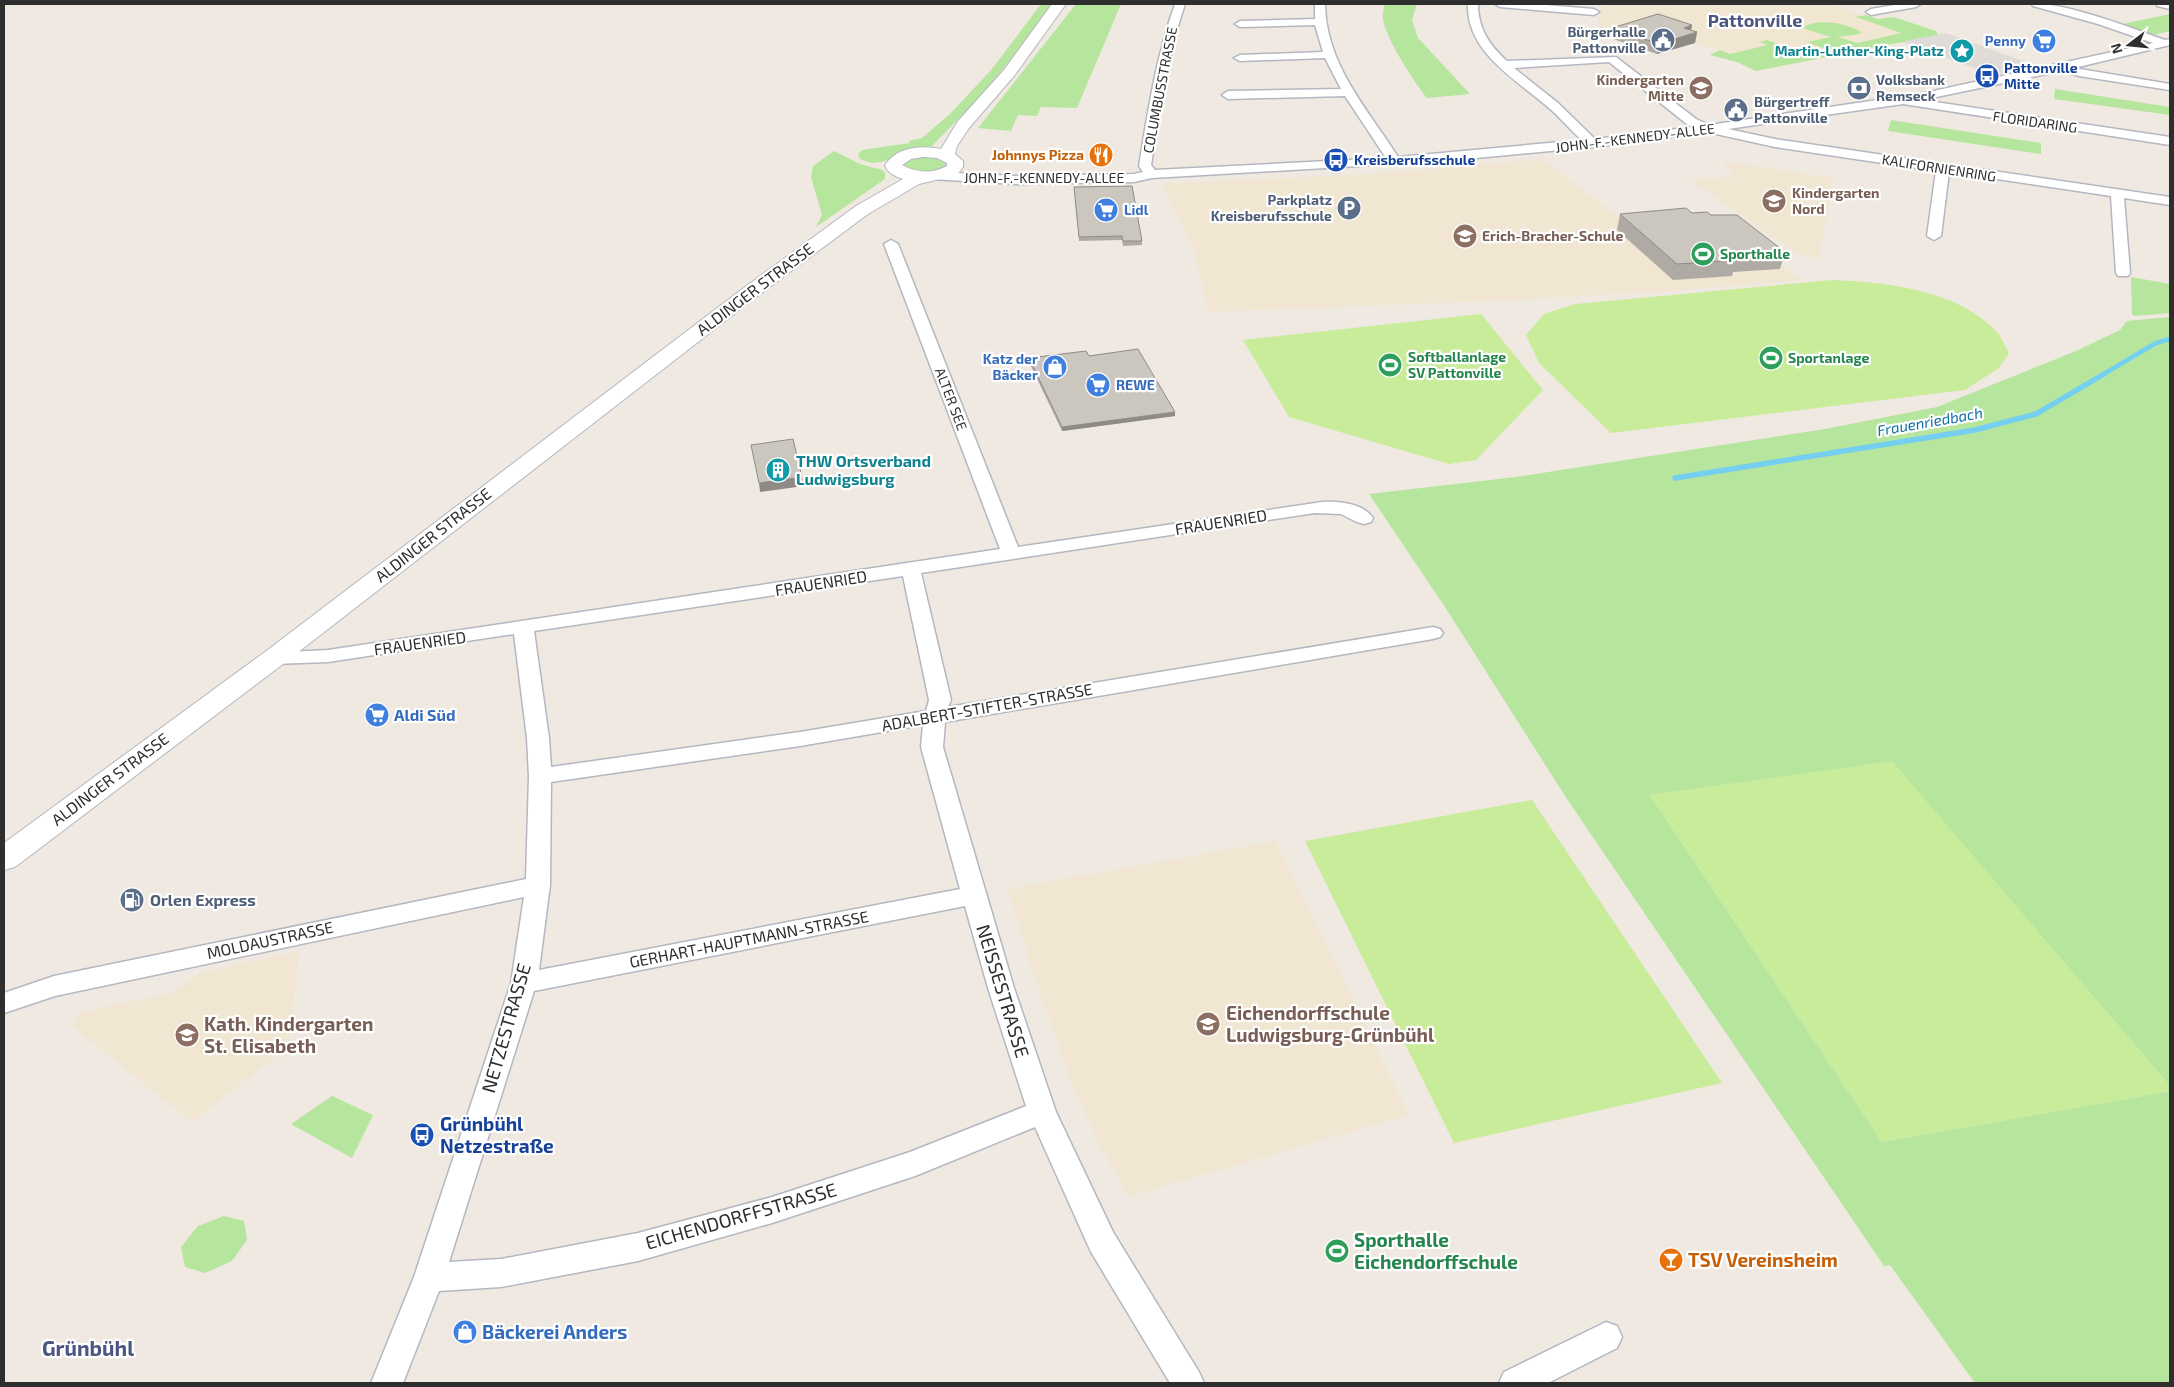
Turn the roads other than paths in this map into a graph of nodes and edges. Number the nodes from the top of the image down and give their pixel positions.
1 (1059, 4) edge
2 (1180, 4) edge
3 (1320, 4) edge
4 (1473, 4) edge
5 (1500, 4) edge
6 (1916, 4) edge
7 (2037, 4) edge
8 (2161, 4) edge
9 (2170, 6) edge
10 (1594, 12) dead end
11 (1871, 12) dead end
12 (1320, 22) junction
13 (1240, 24) dead end
14 (2167, 42) edge
15 (1329, 55) junction
16 (1240, 58) dead end
17 (1504, 65) junction
18 (2058, 67) junction
19 (2170, 87) edge
20 (1350, 92) junction
21 (1228, 95) dead end
22 (1900, 100) junction
23 (1708, 129) junction
24 (958, 131) junction
25 (2170, 141) edge
26 (1593, 143) junction
27 (920, 153) junction
28 (951, 161) junction
29 (1394, 161) junction
30 (1943, 168) junction
31 (901, 173) junction
32 (1152, 174) junction
33 (929, 176) junction
34 (2117, 194) junction
35 (2170, 201) edge
36 (862, 210) junction
37 (1934, 236) dead end
38 (891, 244) dead end
39 (2122, 272) dead end
40 (1364, 518) dead end
41 (1012, 555) junction
42 (911, 570) junction
43 (523, 628) junction
44 (1433, 632) dead end
45 (274, 658) junction
46 (935, 716) junction
47 (540, 776) junction
48 (4, 859) edge
49 (538, 885) junction
50 (974, 895) junction
51 (524, 983) junction
52 (4, 1003) edge
53 (1042, 1112) junction
54 (429, 1277) junction
55 (1606, 1337) dead end
56 (387, 1383) edge
57 (1188, 1383) edge
58 (1515, 1383) edge

1 - 24 main road
2 - 32 street, COLUMBUSSTRASSE
3 - 12 street
4 - 17 street
5 - 10 street
6 - 11 street
7 - 14 street
8 - 9 street
12 - 13 street
12 - 15 street
14 - 18 street, JOHN-F.-KENNEDY-ALLEE
15 - 16 street
15 - 20 street
17 - 23 street
17 - 26 street
18 - 19 street
18 - 22 street, JOHN-F.-KENNEDY-ALLEE
20 - 21 street
20 - 29 street
22 - 23 street, JOHN-F.-KENNEDY-ALLEE
22 - 25 street, FLORIDARING
23 - 26 street, JOHN-F.-KENNEDY-ALLEE
23 - 30 street, KALIFORNIENRING
24 - 27 main road
24 - 28 main road
26 - 29 street, JOHN-F.-KENNEDY-ALLEE
27 - 28 main road
27 - 31 main road
28 - 32 street, JOHN-F.-KENNEDY-ALLEE
28 - 33 main road
29 - 32 street, JOHN-F.-KENNEDY-ALLEE
30 - 34 street, KALIFORNIENRING
30 - 37 street
31 - 33 main road
31 - 36 main road
32 - 33 street, JOHN-F.-KENNEDY-ALLEE
33 - 36 main road
34 - 35 street, KALIFORNIENRING
34 - 39 street
36 - 45 main road, ALDINGER STRASSE
38 - 41 street, ALTER SEE
40 - 41 street, FRAUENRIED
41 - 42 street, FRAUENRIED
42 - 43 street, FRAUENRIED
42 - 46 street, NEISSESTRASSE
43 - 45 street, FRAUENRIED
43 - 47 street, NETZESTRASSE
44 - 46 street, ADALBERT-STIFTER-STRASSE
45 - 48 main road, ALDINGER STRASSE
46 - 47 street, ADALBERT-STIFTER-STRASSE
46 - 50 street, NEISSESTRASSE
47 - 49 street, NETZESTRASSE
49 - 51 street, NETZESTRASSE
49 - 52 street, MOLDAUSTRASSE
50 - 51 street, GERHART-HAUPTMANN-STRASSE
50 - 53 street, NEISSESTRASSE
51 - 54 street, NETZESTRASSE
53 - 54 street, EICHENDORFFSTRASSE
53 - 57 street, NEISSESTRASSE
54 - 56 street, NETZESTRASSE
55 - 58 street

